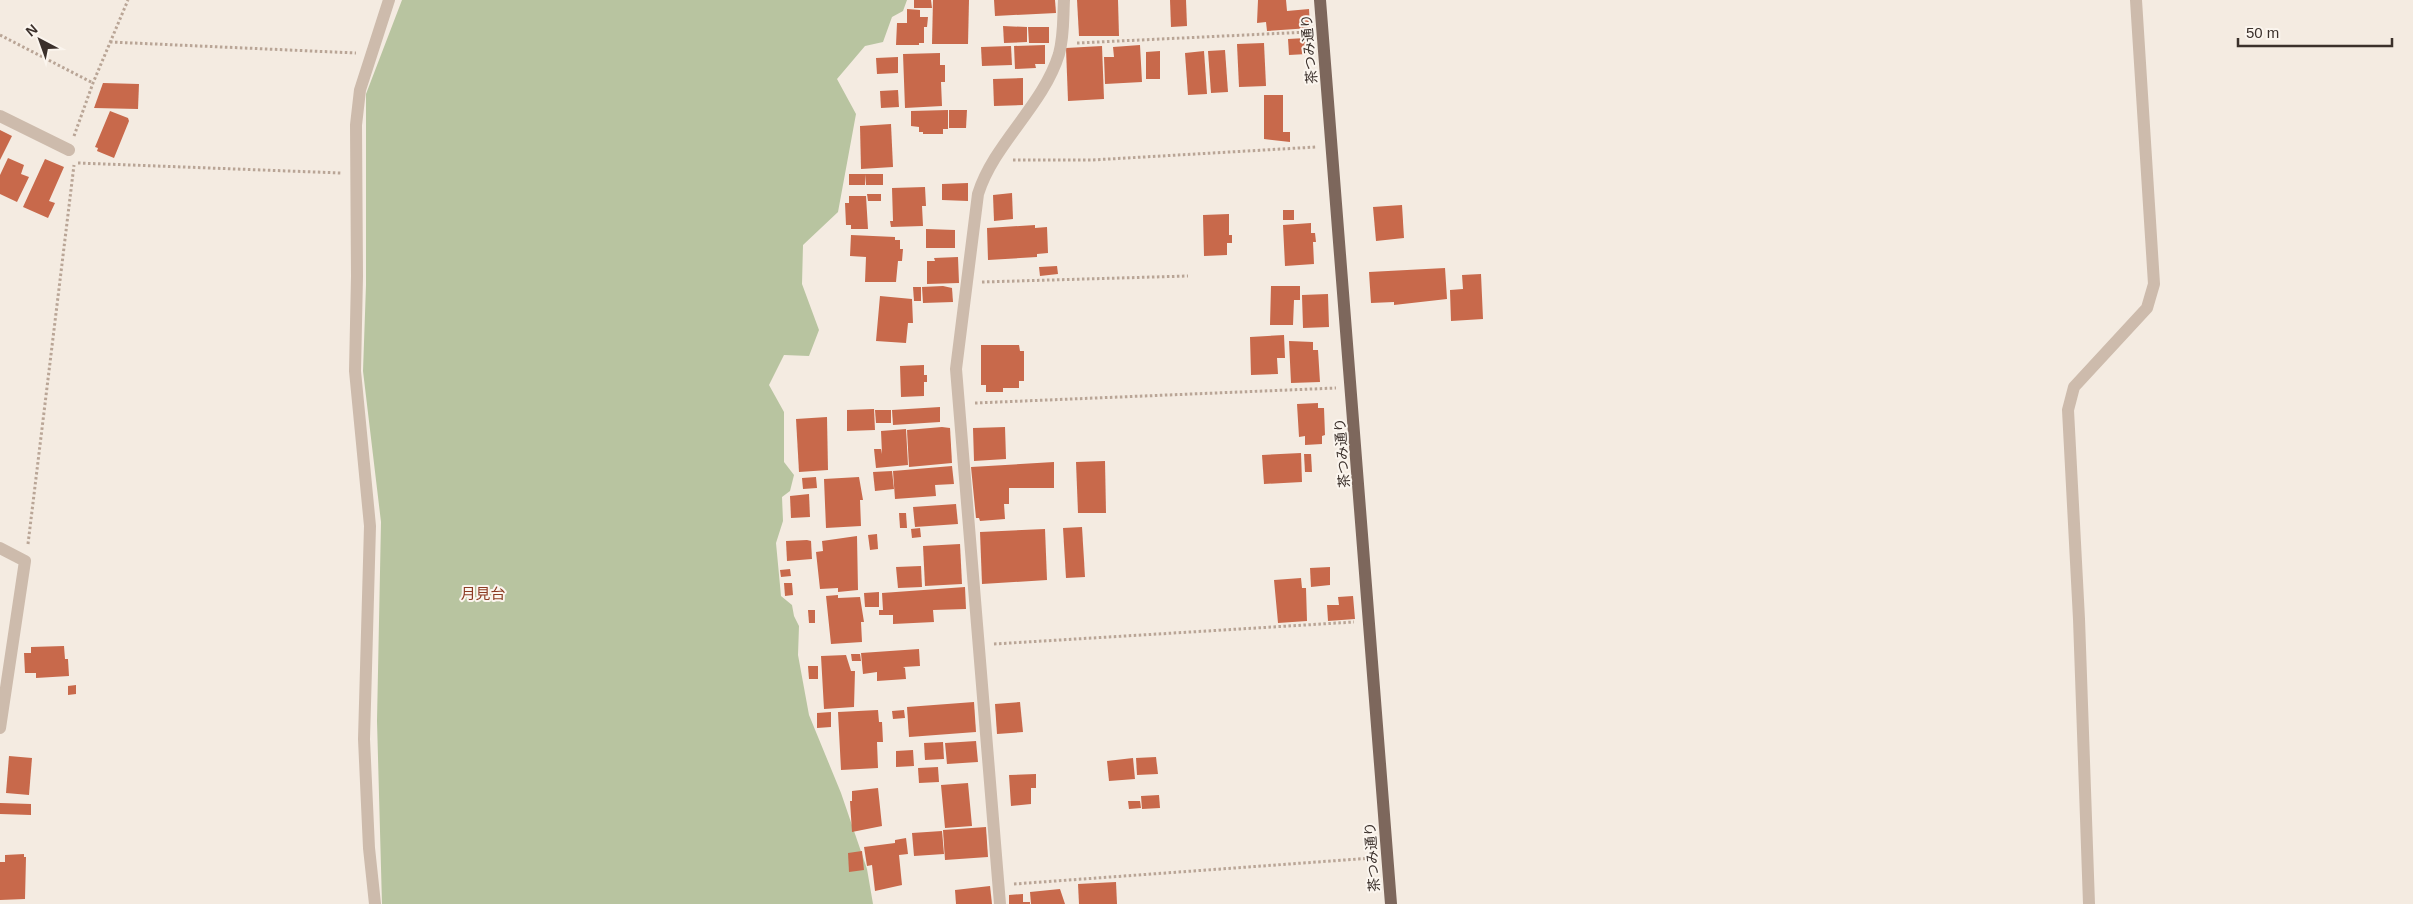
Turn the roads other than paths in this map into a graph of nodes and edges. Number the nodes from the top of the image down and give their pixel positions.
1 (389, 0) edge
2 (1064, 0) edge
3 (1320, 0) edge
4 (2136, 0) edge
5 (0, 116) edge
6 (69, 150) road end
7 (0, 548) edge
8 (0, 728) edge
9 (375, 904) edge
10 (1000, 904) edge
11 (1391, 904) edge
12 (2089, 904) edge

1 - 9 street
2 - 10 street
3 - 11 main road, 茶つみ通り
4 - 12 street
5 - 6 street
7 - 8 street

